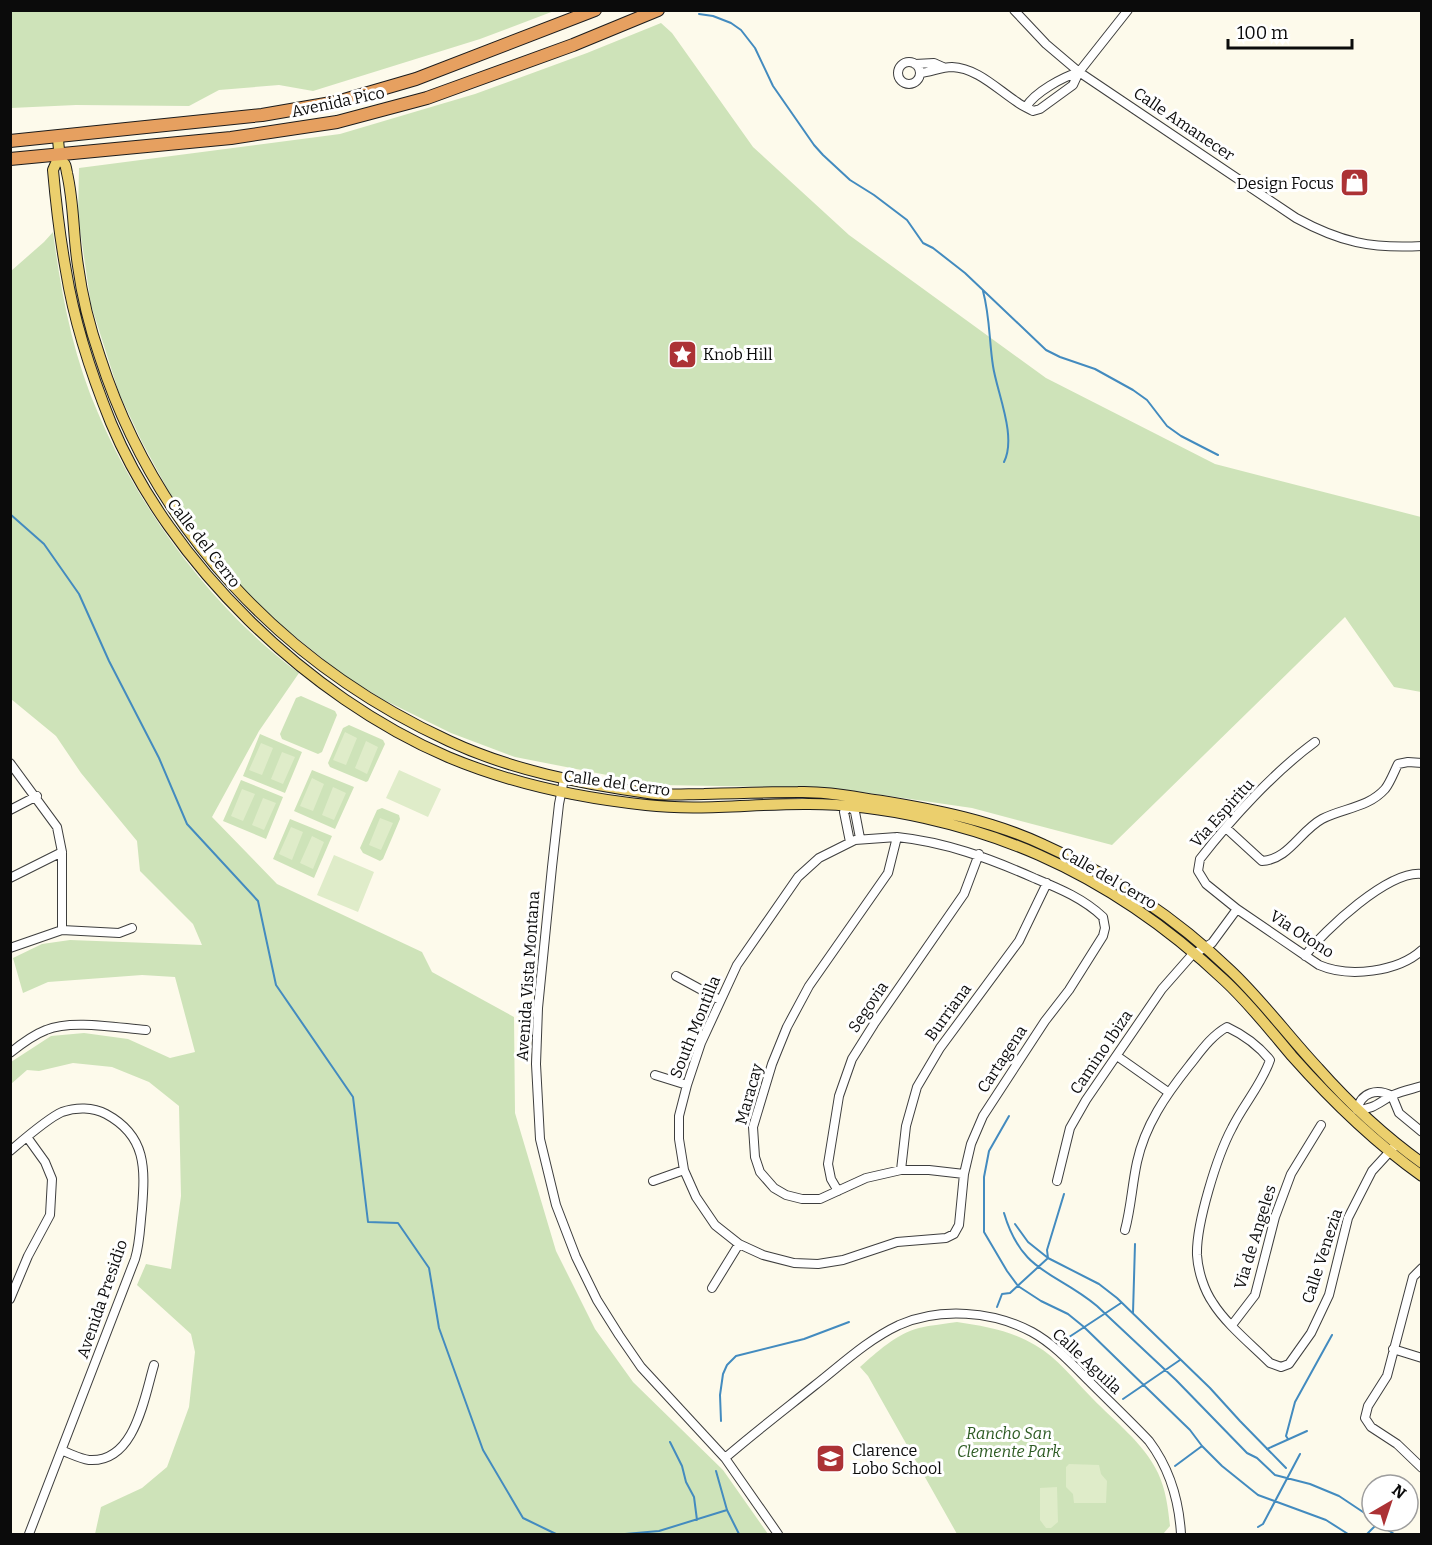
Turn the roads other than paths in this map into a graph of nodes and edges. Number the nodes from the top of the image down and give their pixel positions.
1 (595, 10) edge
2 (658, 10) edge
3 (1014, 10) edge
4 (1128, 10) edge
5 (915, 64) junction
6 (943, 67) junction
7 (1079, 72) junction
8 (920, 73) junction
9 (58, 137) junction
10 (10, 141) edge
11 (60, 154) junction
12 (10, 159) edge
13 (1422, 246) edge
14 (1316, 742) dead end
15 (10, 763) edge
16 (1422, 763) edge
17 (564, 779) junction
18 (562, 792) junction
19 (37, 796) junction
20 (850, 801) junction
21 (10, 810) edge
22 (1226, 828) junction
23 (897, 837) junction
24 (855, 840) junction
25 (62, 852) junction
26 (979, 854) junction
27 (1422, 874) edge
28 (10, 878) edge
29 (1047, 883) junction
30 (1237, 909) junction
31 (132, 928) dead end
32 (62, 930) junction
33 (1205, 947) junction
34 (10, 948) edge
35 (1422, 950) edge
36 (1195, 954) junction
37 (1305, 956) junction
38 (676, 976) dead end
39 (720, 1000) junction
40 (146, 1030) dead end
41 (10, 1053) edge
42 (1117, 1056) junction
43 (655, 1075) dead end
44 (687, 1085) junction
45 (1422, 1086) edge
46 (1168, 1092) junction
47 (1392, 1096) junction
48 (1353, 1112) junction
49 (1321, 1125) dead end
50 (1422, 1132) edge
51 (27, 1137) junction
52 (1392, 1148) junction
53 (10, 1151) edge
54 (1422, 1163) edge
55 (684, 1170) junction
56 (901, 1170) junction
57 (964, 1174) junction
58 (1422, 1176) edge
59 (653, 1181) dead end
60 (1057, 1181) dead end
61 (838, 1191) junction
62 (1125, 1230) dead end
63 (956, 1232) joint
64 (740, 1244) junction
65 (1422, 1268) edge
66 (712, 1288) dead end
67 (10, 1299) edge
68 (1232, 1325) junction
69 (1393, 1349) junction
70 (1422, 1358) edge
71 (154, 1365) dead end
72 (63, 1450) junction
73 (725, 1458) junction
74 (1422, 1468) edge
75 (29, 1534) edge
76 (778, 1534) edge
77 (1181, 1534) edge

1 - 9 highway, Avenida Pico
2 - 11 highway, Avenida Pico
3 - 7 street, Calle Amanecer
4 - 7 street
5 - 6 street
5 - 8 street
5 - 8 street
6 - 7 street
6 - 8 street
7 - 13 street, Calle Amanecer
9 - 10 highway, Avenida Pico
9 - 11 main road, Calle del Cerro
11 - 12 highway, Avenida Pico
11 - 17 main road, Calle del Cerro
11 - 18 main road, Calle del Cerro
14 - 22 street, Via Espiritu
15 - 19 street
16 - 22 street
17 - 18 street, Avenida Vista Montana
17 - 20 main road, Calle del Cerro
18 - 20 main road, Calle del Cerro
18 - 73 street, Avenida Vista Montana
19 - 21 street
19 - 25 street
20 - 24 street
20 - 33 main road, Calle del Cerro
20 - 36 main road, Calle del Cerro
22 - 30 street, Via Espiritu
23 - 24 street
23 - 26 street
23 - 61 street, Maracay
24 - 39 street, South Montilla
25 - 28 street
25 - 32 street
26 - 29 street
26 - 61 street, Segovia
27 - 37 street
29 - 56 street, Burriana
29 - 57 street, Cartagena
30 - 33 street, Camino Ibiza
30 - 37 street, Via Otono
31 - 32 street
32 - 34 street
33 - 36 street, Camino Ibiza
33 - 48 main road, Calle del Cerro
35 - 37 street, Via Otono
36 - 42 street, Camino Ibiza
36 - 48 main road, Calle del Cerro
38 - 39 street
39 - 44 street, South Montilla
40 - 41 street
42 - 46 street
42 - 60 street, Camino Ibiza
43 - 44 street
44 - 55 street, South Montilla
45 - 47 street
46 - 62 street, Calle Venezia
46 - 68 street, Calle Venezia
47 - 48 street
47 - 48 street
47 - 50 street
48 - 52 main road, Calle del Cerro
49 - 68 street, Via de Angeles
51 - 53 street, Avenida Presidio
51 - 67 street
51 - 72 street, Avenida Presidio
52 - 54 main road, Calle del Cerro
52 - 58 main road, Calle del Cerro
52 - 68 street, Calle Venezia
55 - 59 street
55 - 64 street, South Montilla
56 - 57 street, Maracay
56 - 61 street, Maracay
57 - 63 street, Cartagena
63 - 64 street, South Montilla
64 - 66 street
65 - 69 street
69 - 70 street
69 - 74 street
71 - 72 street
72 - 75 street, Avenida Presidio
73 - 76 street, Avenida Vista Montana
73 - 77 street, Calle Aguila

